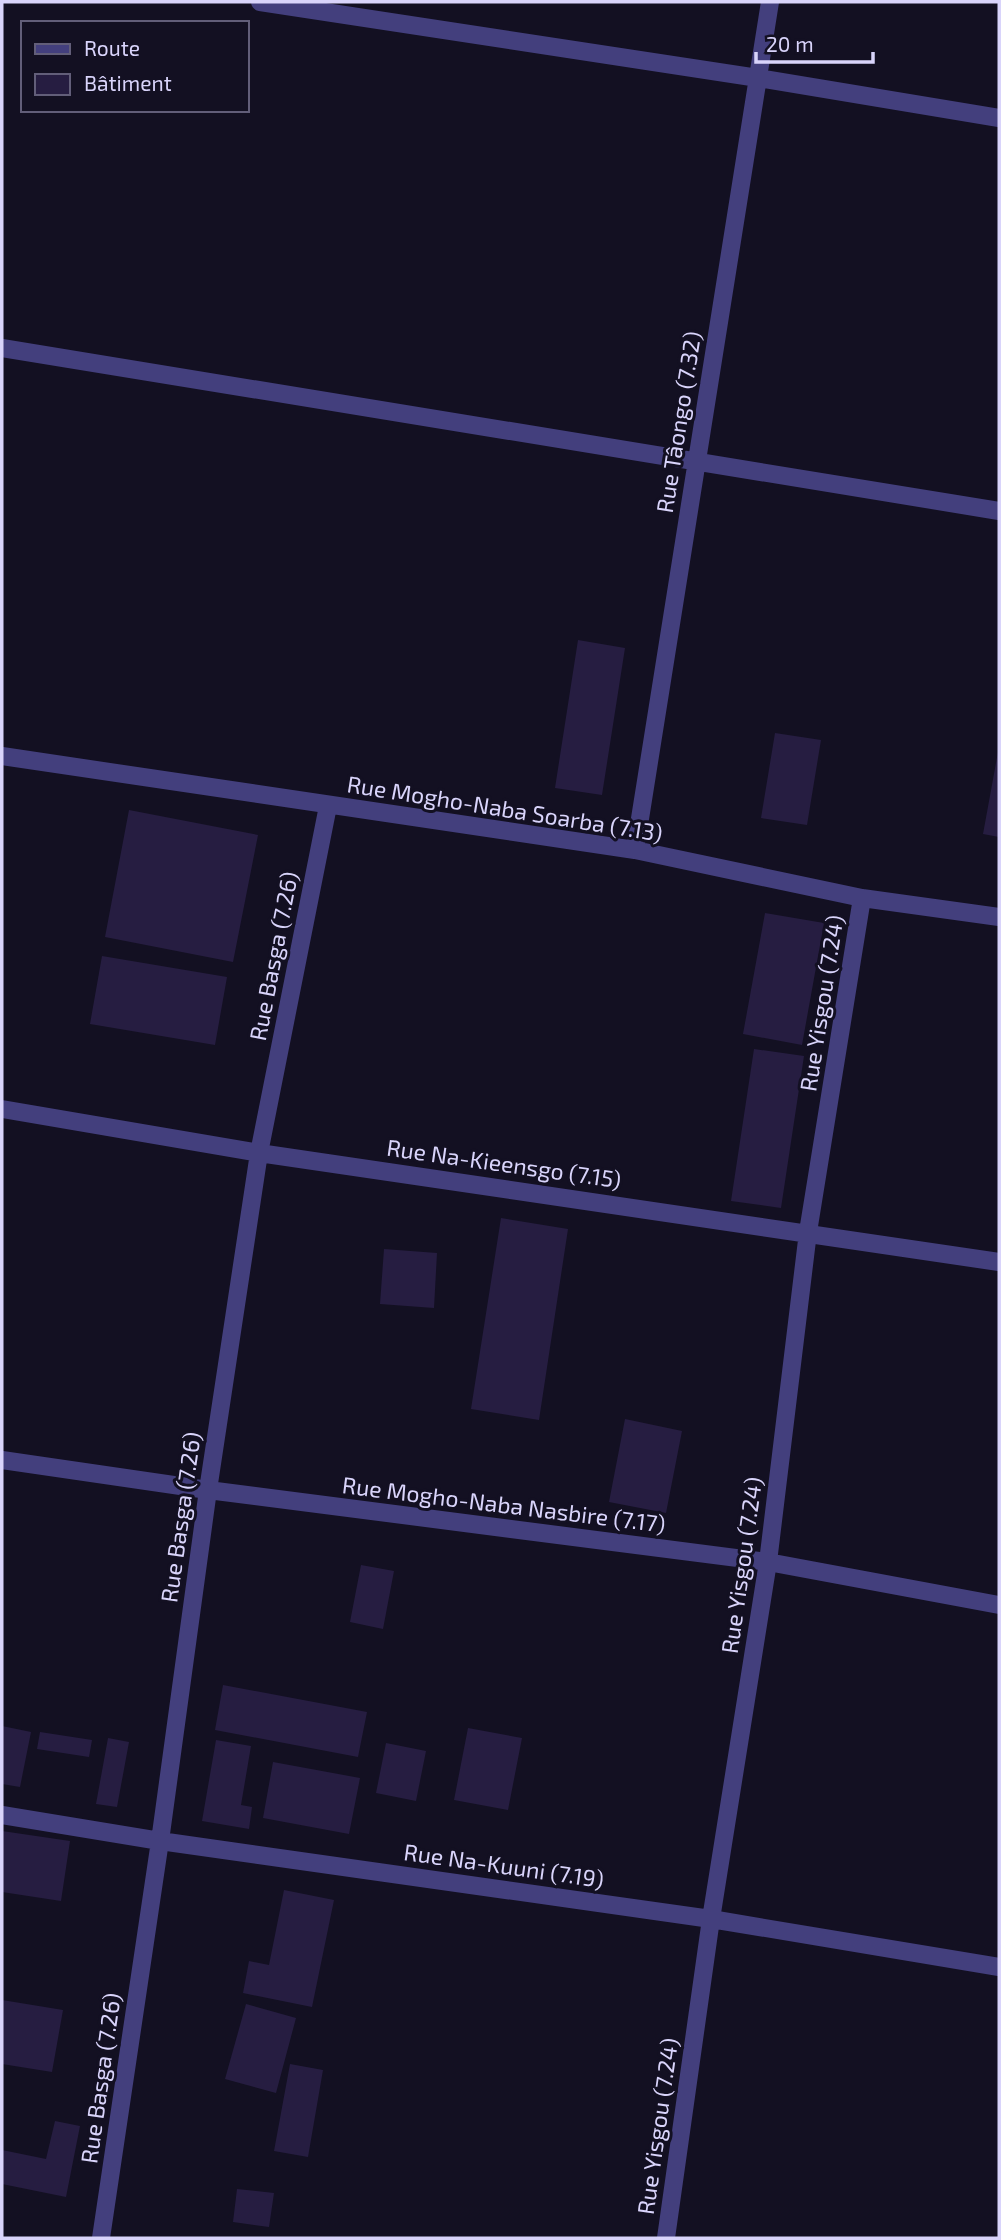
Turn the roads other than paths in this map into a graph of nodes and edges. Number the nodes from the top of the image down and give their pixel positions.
1 (260, 2) edge
2 (770, 2) edge
3 (354, 9) edge
4 (758, 78) junction
5 (999, 118) edge
6 (2, 348) edge
7 (697, 460) junction
8 (999, 511) edge
9 (2, 756) edge
10 (328, 806) junction
11 (635, 850) junction
12 (862, 898) junction
13 (999, 917) edge
14 (2, 1109) edge
15 (259, 1153) junction
16 (808, 1232) junction
17 (999, 1262) edge
18 (2, 1460) edge
19 (208, 1490) junction
20 (768, 1562) junction
21 (999, 1605) edge
22 (2, 1815) edge
23 (160, 1841) junction
24 (711, 1919) junction
25 (999, 1968) edge
26 (101, 2238) edge
27 (666, 2238) edge

1 - 3 street
2 - 4 street, Rue Tâongo (7.32)
3 - 4 street
4 - 5 street
4 - 7 street, Rue Tâongo (7.32)
6 - 7 street
7 - 8 street
7 - 11 street, Rue Tâongo (7.32)
9 - 10 street, Rue Mogho-Naba Soarba (7.13)
10 - 11 street, Rue Mogho-Naba Soarba (7.13)
10 - 15 street, Rue Basga (7.26)
11 - 12 street, Rue Mogho-Naba Soarba (7.13)
12 - 13 street, Rue Mogho-Naba Soarba (7.13)
12 - 16 street, Rue Yisgou (7.24)
14 - 15 street, Rue Na-Kieensgo (7.15)
15 - 16 street, Rue Na-Kieensgo (7.15)
15 - 19 street, Rue Basga (7.26)
16 - 17 street, Rue Na-Kieensgo (7.15)
16 - 20 street, Rue Yisgou (7.24)
18 - 19 street, Rue Mogho-Naba Nasbire (7.17)
19 - 20 street, Rue Mogho-Naba Nasbire (7.17)
19 - 23 street, Rue Basga (7.26)
20 - 21 street, Rue Mogho-Naba Nasbire (7.17)
20 - 24 street, Rue Yisgou (7.24)
22 - 23 street, Rue Na-Kuuni (7.19)
23 - 24 street, Rue Na-Kuuni (7.19)
23 - 26 street, Rue Basga (7.26)
24 - 25 street, Rue Na-Kuuni (7.19)
24 - 27 street, Rue Yisgou (7.24)

